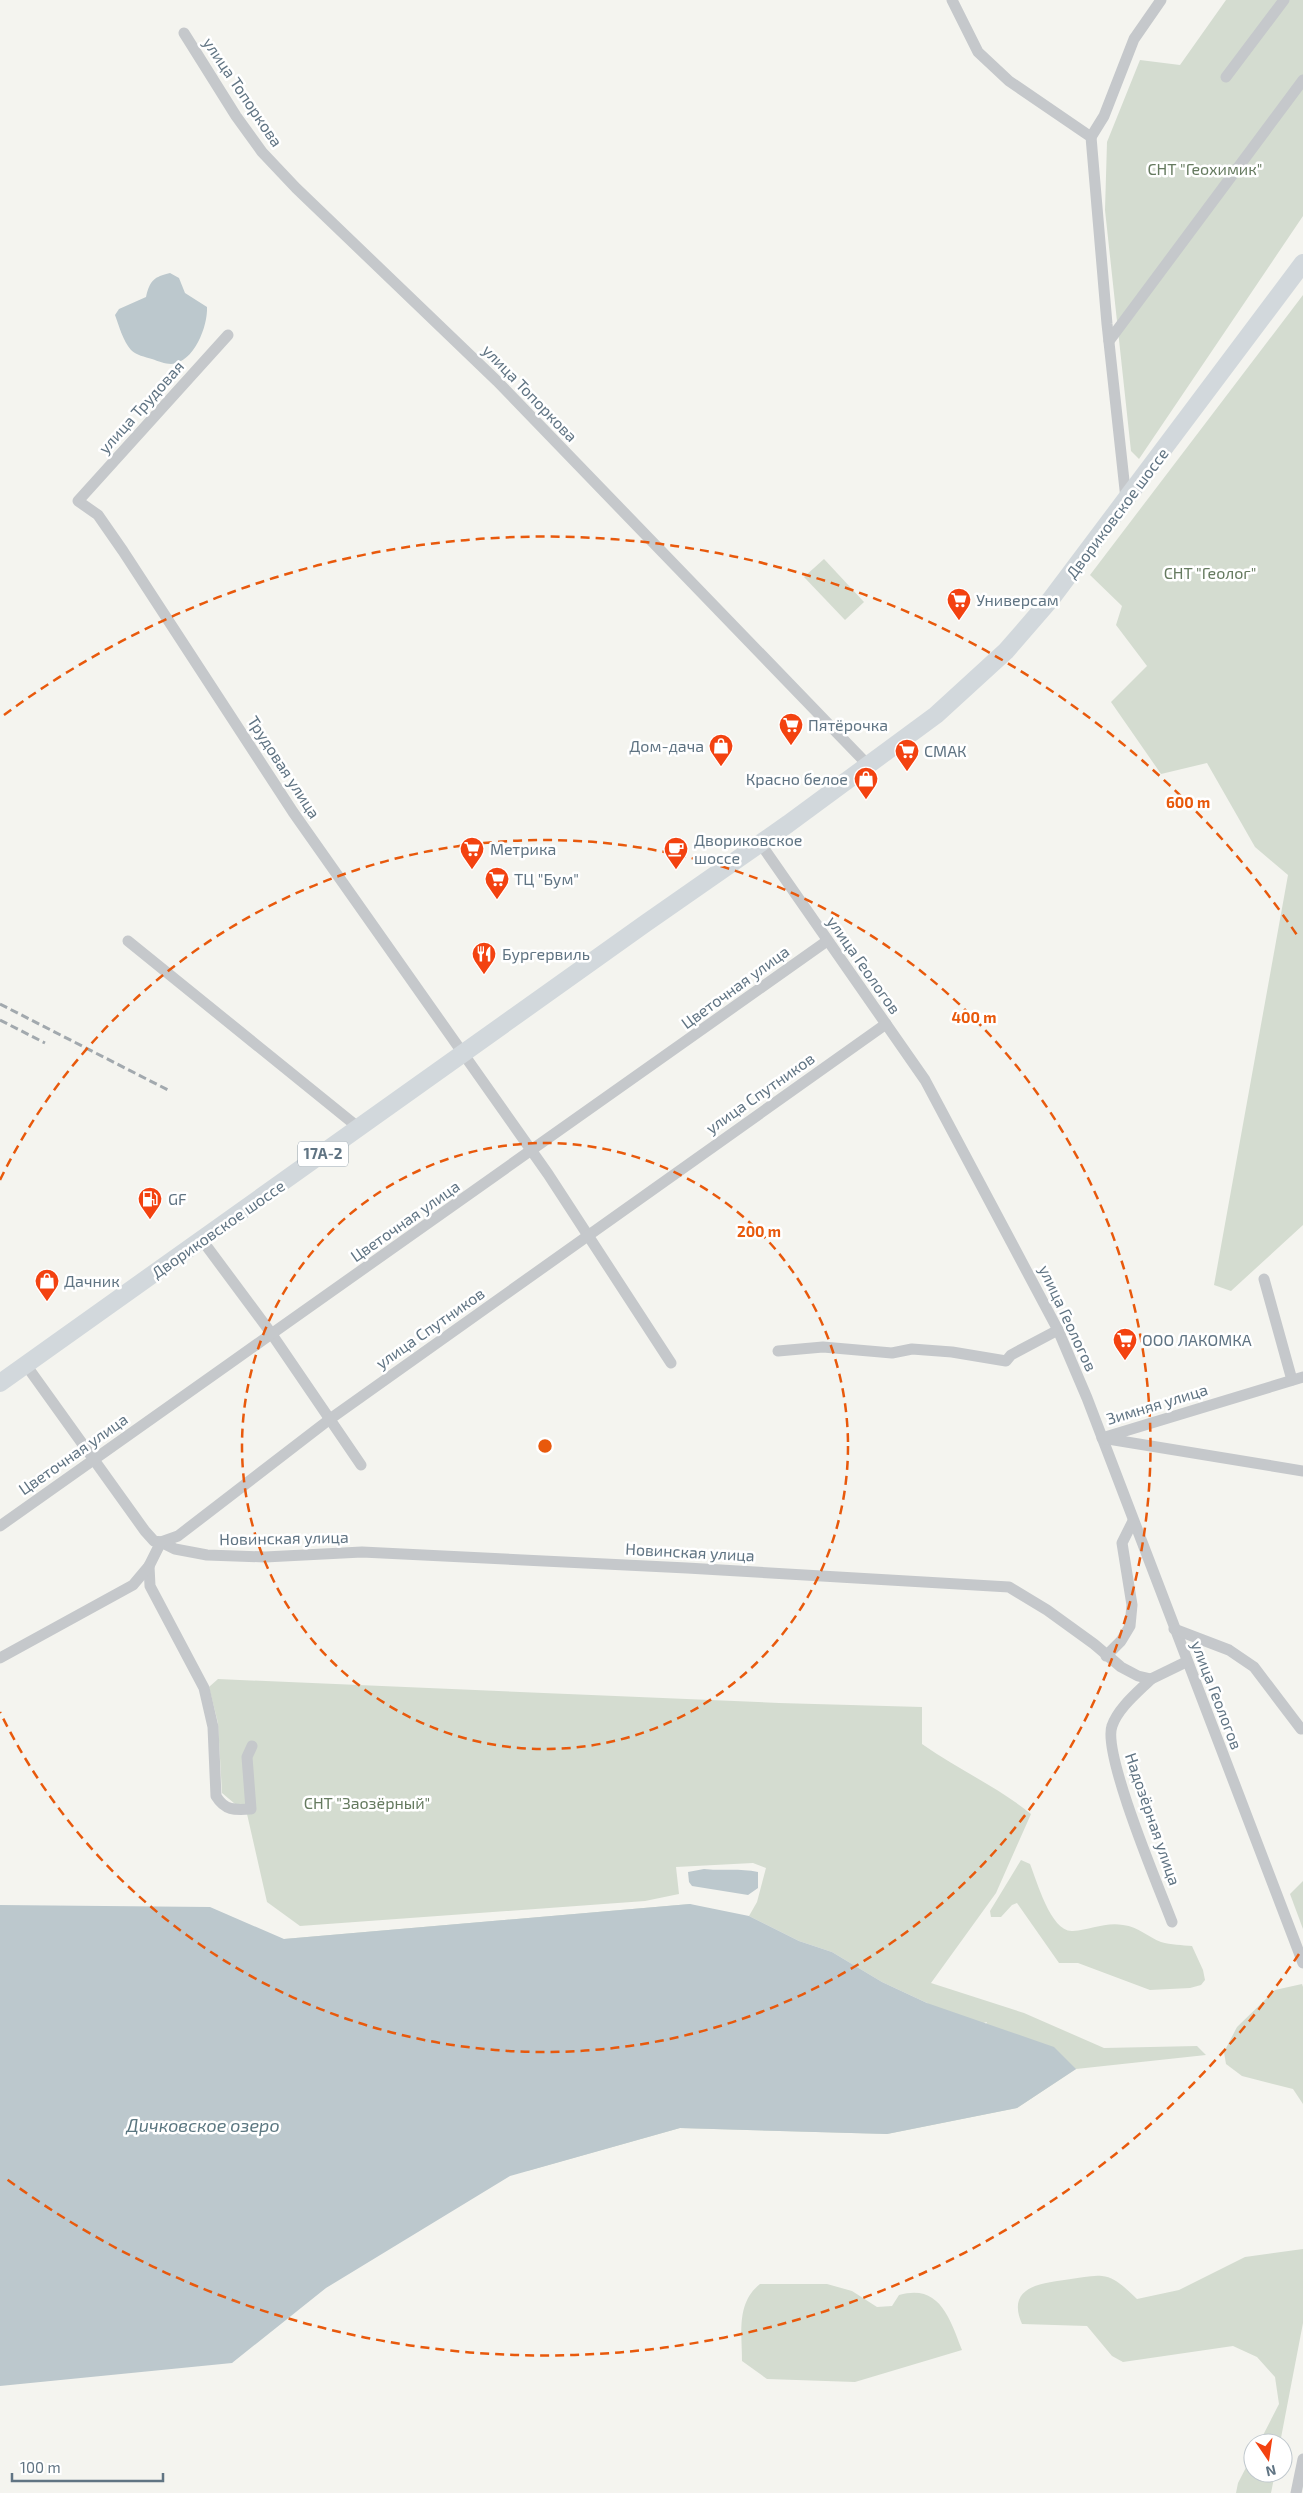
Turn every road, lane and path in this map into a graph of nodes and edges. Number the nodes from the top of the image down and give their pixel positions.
1 (952, 0) edge
2 (1161, 0) edge
3 (1284, 0) edge
4 (184, 33) dead end
5 (1226, 77) dead end
6 (1303, 80) edge
7 (1092, 137) junction
8 (1303, 263) edge
9 (228, 336) dead end
10 (1109, 341) junction
11 (78, 500) joint
12 (1127, 501) junction
13 (868, 765) junction
14 (760, 843) junction
15 (128, 941) dead end
16 (827, 942) junction
17 (886, 1024) junction
18 (464, 1053) junction
19 (359, 1128) junction
20 (533, 1152) junction
21 (588, 1235) junction
22 (202, 1240) junction
23 (1264, 1279) dead end
24 (1058, 1330) junction
25 (271, 1333) junction
26 (778, 1351) dead end
27 (671, 1363) dead end
28 (26, 1365) junction
29 (1297, 1378) edge
30 (0, 1384) edge
31 (330, 1419) junction
32 (1102, 1438) junction
33 (94, 1460) junction
34 (361, 1465) dead end
35 (1303, 1471) edge
36 (1133, 1520) junction
37 (0, 1526) edge
38 (161, 1542) junction
39 (149, 1566) junction
40 (1174, 1629) junction
41 (1106, 1656) junction
42 (0, 1658) edge
43 (1186, 1662) junction
44 (1151, 1679) junction
45 (1301, 1729) dead end
46 (252, 1746) dead end
47 (1172, 1922) dead end
48 (1303, 1963) edge
49 (1303, 2459) edge
50 (1296, 2493) edge

1 - 7 street
2 - 7 street
3 - 5 street
4 - 13 street, улица Топоркова
6 - 10 street
7 - 10 street
8 - 12 main road, Двориковское шоссе
9 - 11 street, улица Трудовая
10 - 12 street
11 - 18 street, Трудовая улица
12 - 13 main road, Двориковское шоссе
13 - 14 main road, Двориковское шоссе
14 - 16 street, улица Геологов
14 - 18 main road, Двориковское шоссе / 17А-2
15 - 19 street
16 - 17 street, улица Геологов
16 - 20 street, Цветочная улица
17 - 21 street, улица Спутников
17 - 24 street, улица Геологов
18 - 19 main road, Двориковское шоссе / 17А-2
18 - 20 street, Трудовая улица
19 - 22 main road, Двориковское шоссе / 17А-2
20 - 21 street, Трудовая улица
20 - 25 street, Цветочная улица
21 - 27 street, Трудовая улица
21 - 31 street, улица Спутников
22 - 25 street
22 - 28 main road, Двориковское шоссе / 17А-2
23 - 29 street
24 - 26 street
24 - 32 street, улица Геологов
25 - 31 street
25 - 33 street, Цветочная улица
28 - 30 main road, Двориковское шоссе / 17А-2
28 - 33 street, Новинская улица
29 - 32 street, Зимняя улица
31 - 34 street
31 - 38 street, улица Спутников
32 - 35 street, Зимняя улица
32 - 36 street, улица Геологов
33 - 37 street, Цветочная улица
33 - 38 street, Новинская улица
36 - 40 street, улица Геологов
36 - 41 street
38 - 39 street
38 - 41 street, Новинская улица
39 - 42 street
39 - 46 street
40 - 43 street, улица Геологов
40 - 45 street
41 - 44 street, Новинская улица
43 - 44 street
43 - 48 street, улица Геологов
44 - 47 street, Надозёрная улица
49 - 50 street

